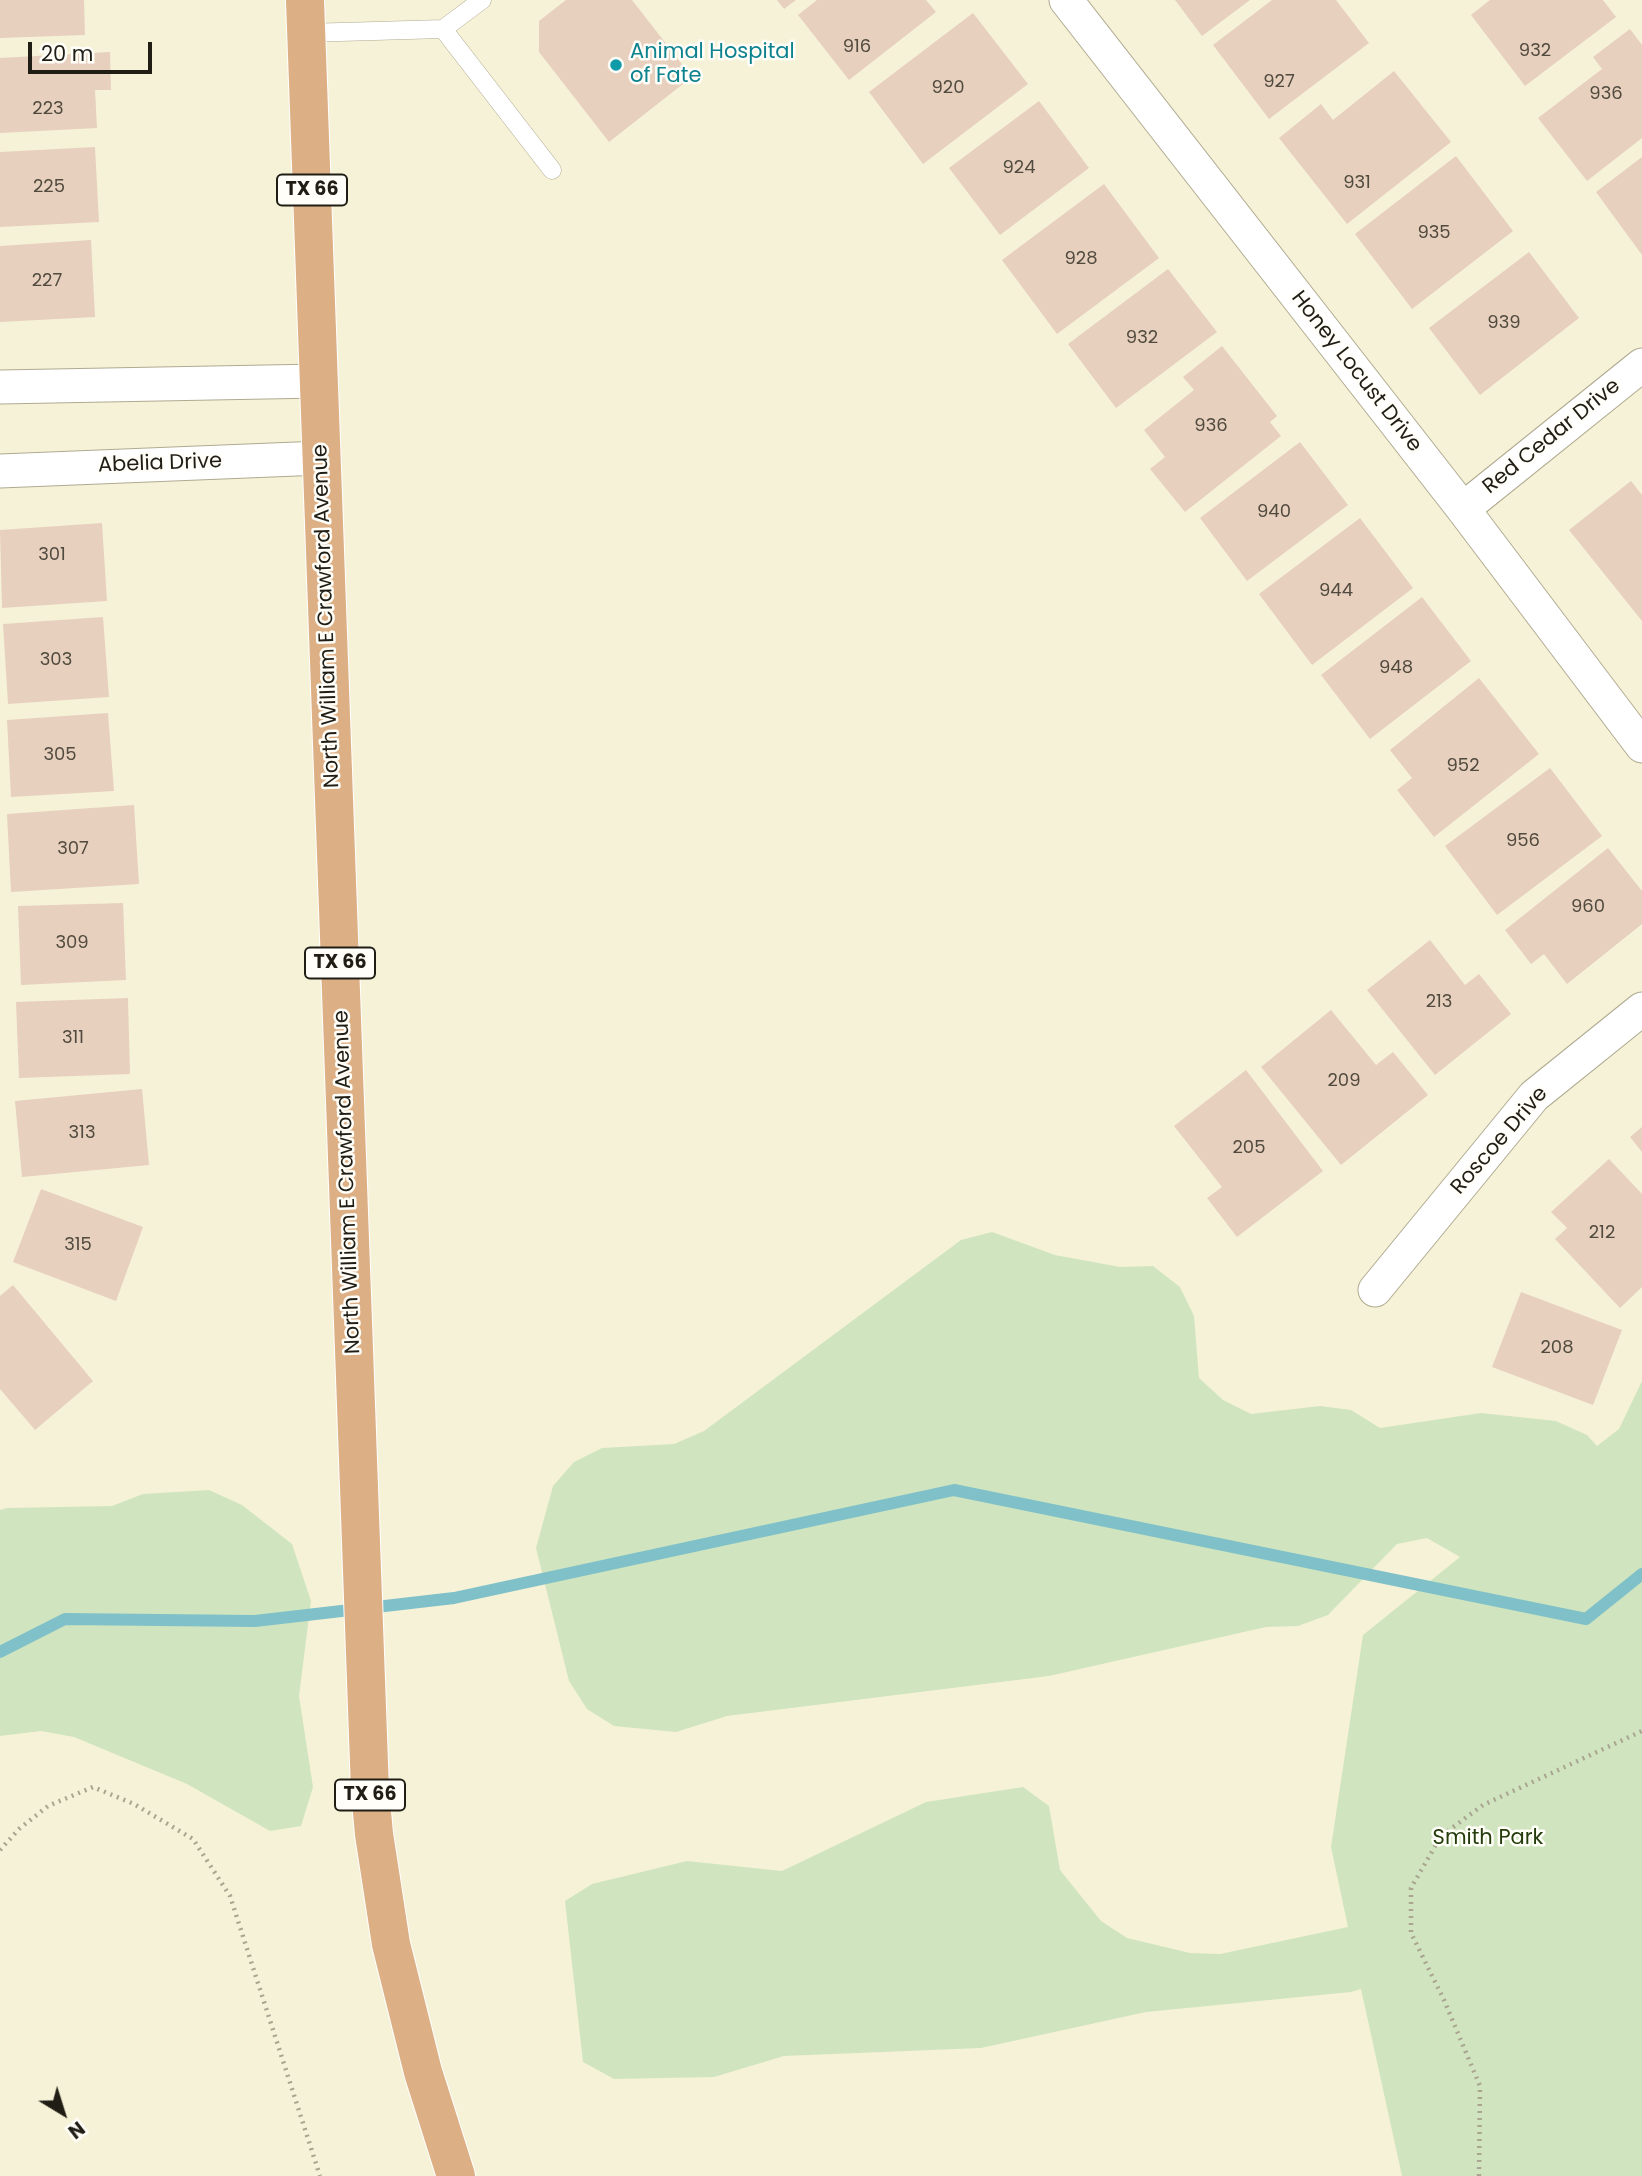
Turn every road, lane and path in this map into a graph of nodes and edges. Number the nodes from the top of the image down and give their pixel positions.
1 (482, 0) edge
2 (1066, 0) edge
3 (306, 17) edge
4 (443, 29) junction
5 (552, 170) dead end
6 (1642, 365) edge
7 (319, 381) junction
8 (0, 387) edge
9 (321, 458) junction
10 (0, 471) edge
11 (1463, 509) junction
12 (1642, 746) edge
13 (1642, 1009) edge
14 (1374, 1290) dead end
15 (1642, 1731) edge
16 (0, 1850) edge
17 (320, 2176) edge
18 (456, 2176) edge
19 (1479, 2176) edge

1 - 4 lane
2 - 11 street, Honey Locust Drive
3 - 4 lane
3 - 7 main road, North William E Crawford Avenue / TX 66
4 - 5 lane
6 - 11 street, Red Cedar Drive
7 - 8 street
7 - 9 main road, North William E Crawford Avenue / TX 66
9 - 10 street, Abelia Drive
9 - 18 main road, North William E Crawford Avenue / TX 66
11 - 12 street, Honey Locust Drive
13 - 14 street, Roscoe Drive
15 - 19 path
16 - 17 path

